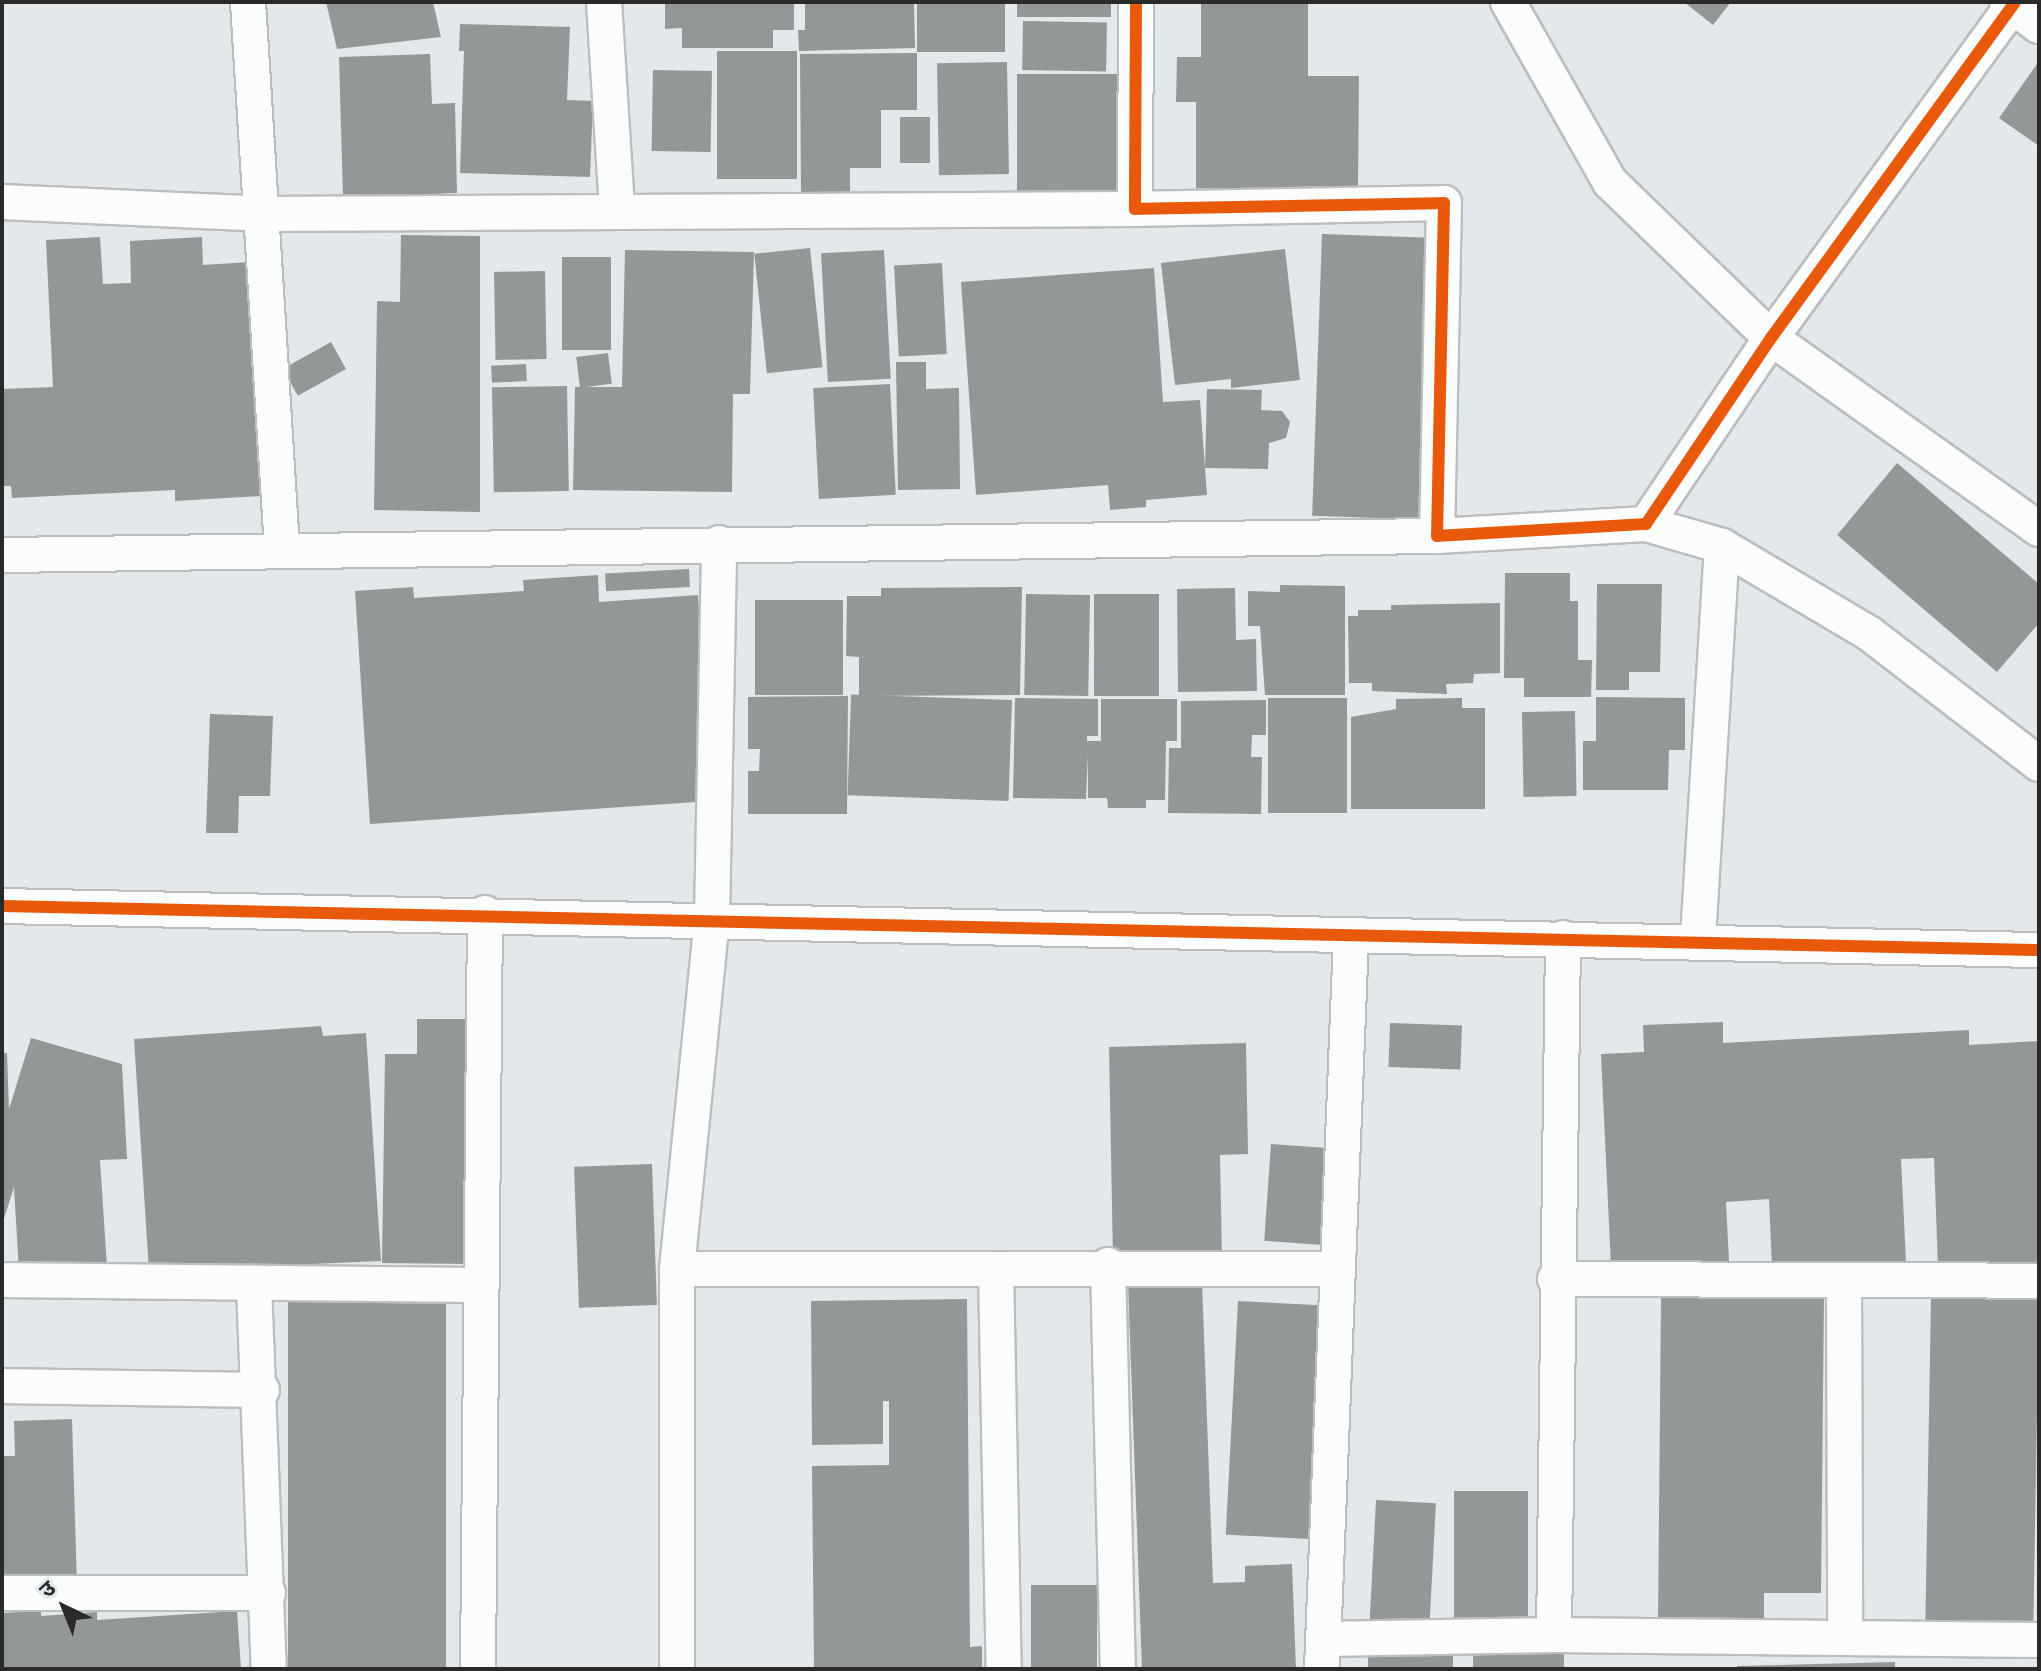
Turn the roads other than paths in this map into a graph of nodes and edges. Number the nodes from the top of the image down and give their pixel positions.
1 (248, 2) edge
2 (604, 2) edge
3 (1136, 2) edge
4 (1508, 2) edge
5 (2011, 3) edge
6 (2039, 26) edge
7 (2, 202) edge
8 (617, 209) junction
9 (1135, 209) junction
10 (262, 214) junction
11 (1765, 349) junction
12 (1646, 524) junction
13 (2039, 529) edge
14 (1437, 536) junction
15 (719, 543) junction
16 (1722, 546) junction
17 (282, 549) junction
18 (2, 555) edge
19 (2039, 764) edge
20 (2, 906) edge
21 (485, 913) junction
22 (712, 919) junction
23 (1351, 937) junction
24 (1563, 938) junction
25 (1698, 939) junction
26 (2039, 950) edge
27 (1108, 1265) junction
28 (677, 1269) junction
29 (996, 1269) junction
30 (1337, 1269) junction
31 (1555, 1279) junction
32 (2, 1280) edge
33 (2039, 1281) edge
34 (1844, 1282) junction
35 (254, 1285) junction
36 (479, 1285) junction
37 (2, 1386) edge
38 (262, 1390) junction
39 (2, 1593) edge
40 (268, 1593) junction
41 (1554, 1635) junction
42 (1845, 1636) junction
43 (2039, 1640) edge
44 (1323, 1654) edge
45 (269, 1669) edge
46 (478, 1669) edge
47 (677, 1669) edge
48 (1004, 1669) edge
49 (1118, 1669) edge

1 - 10 street
2 - 8 street
3 - 9 street
4 - 11 street
5 - 6 street
5 - 11 street
7 - 10 street
8 - 9 street
8 - 10 street
9 - 14 street
10 - 17 street
11 - 12 street
11 - 13 street
12 - 14 street
12 - 16 street
14 - 15 street
15 - 17 street
15 - 22 street
16 - 19 street
16 - 25 street
17 - 18 street
20 - 21 street
21 - 22 street
21 - 36 street
22 - 23 street
22 - 28 street
23 - 24 street
23 - 30 street
24 - 25 street
24 - 31 street
25 - 26 street
27 - 29 street
27 - 30 street
27 - 49 street
28 - 29 street
28 - 47 street
29 - 48 street
30 - 44 street
31 - 34 street
31 - 41 street
32 - 35 street
33 - 34 street
34 - 42 street
35 - 36 street
35 - 38 street
36 - 46 street
37 - 38 street
38 - 40 street
39 - 40 street
40 - 45 street
41 - 42 street
41 - 44 street
42 - 43 street

